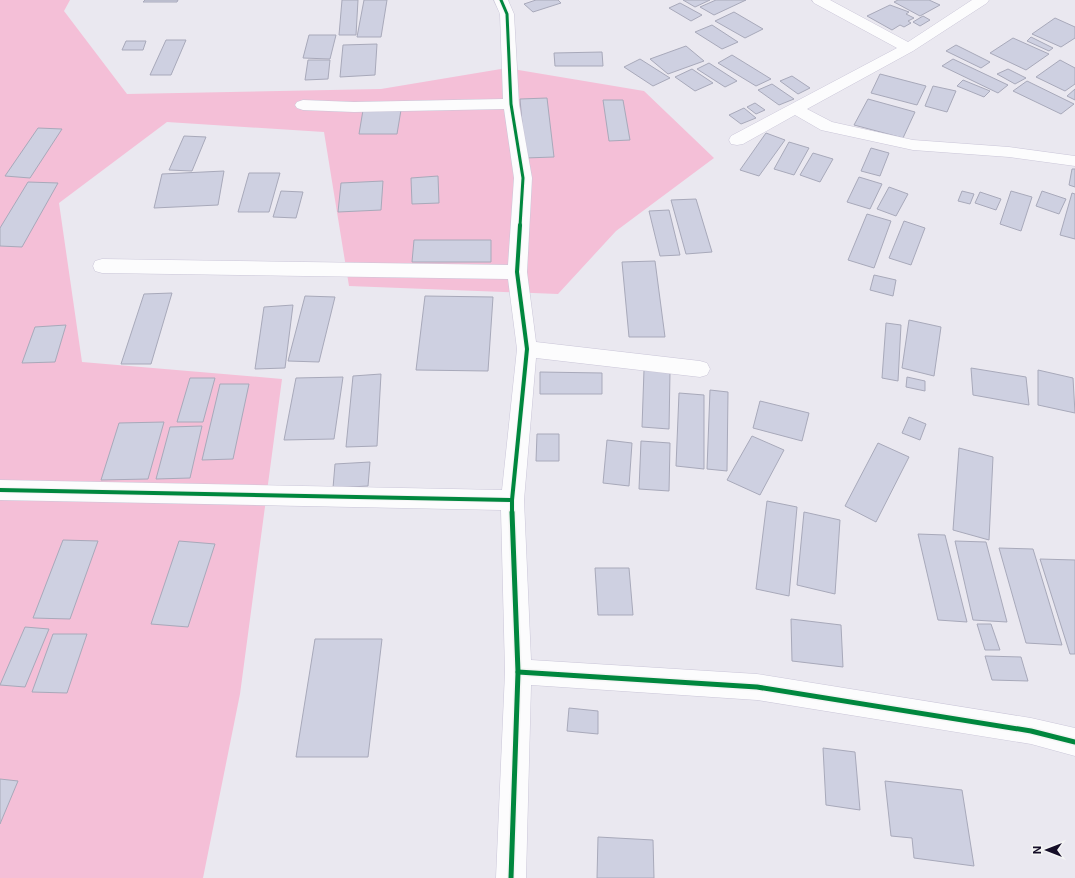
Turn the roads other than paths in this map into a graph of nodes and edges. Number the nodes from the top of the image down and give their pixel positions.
1 (501, 0) edge
2 (819, 0) edge
3 (982, 0) edge
4 (908, 48) junction
5 (511, 104) junction
6 (303, 105) dead end
7 (795, 109) junction
8 (737, 140) dead end
9 (1075, 161) edge
10 (102, 266) dead end
11 (516, 272) junction
12 (527, 349) junction
13 (700, 369) dead end
14 (0, 490) edge
15 (512, 500) junction
16 (518, 672) junction
17 (1075, 742) edge
18 (511, 878) edge

1 - 5 street
2 - 4 street
3 - 4 street
4 - 7 street
5 - 6 street
5 - 11 street
7 - 8 street
7 - 9 street
10 - 11 street
11 - 12 street
12 - 13 street
12 - 15 street
14 - 15 street
15 - 16 street
16 - 17 street
16 - 18 street

